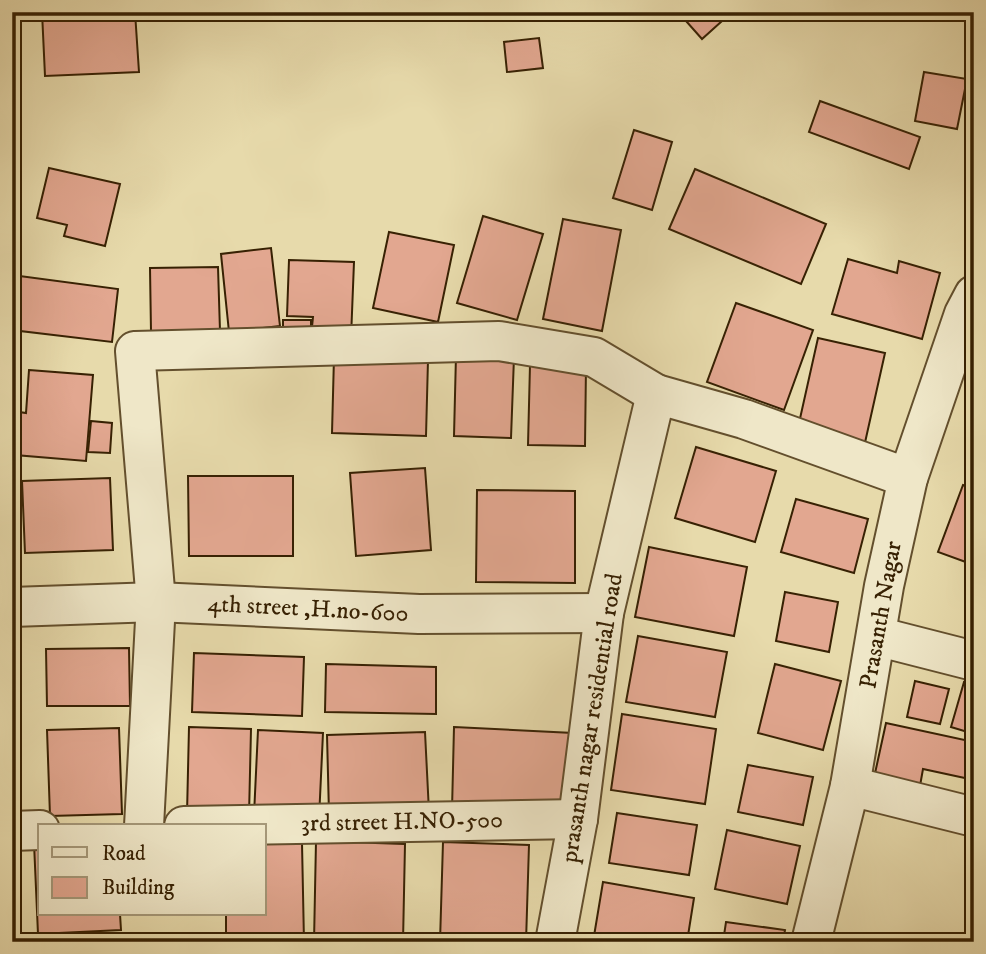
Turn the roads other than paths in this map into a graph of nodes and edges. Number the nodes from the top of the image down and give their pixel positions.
1 (974, 295) edge
2 (656, 394) junction
3 (908, 478) junction
4 (156, 602) junction
5 (12, 607) edge
6 (604, 613) junction
7 (876, 636) junction
8 (974, 661) edge
9 (850, 786) junction
10 (974, 817) edge
11 (578, 819) junction
12 (144, 824) edge
13 (266, 825) edge
14 (38, 830) edge
15 (12, 831) edge
16 (555, 942) edge
17 (811, 942) edge

1 - 3 street, Prasanth Nagar
2 - 3 street
2 - 4 street
2 - 6 street, prasanth nagar residential road
3 - 7 street, Prasanth Nagar
4 - 5 street, 4th street ,H.no-600
4 - 6 street, 4th street ,H.no-600
4 - 12 street
6 - 11 street, prasanth nagar residential road
7 - 8 street
7 - 9 street, Prasanth Nagar
9 - 10 street
9 - 17 street, Prasanth Nagar
11 - 13 street, 3rd street H.NO-500
11 - 16 street, prasanth nagar residential road
14 - 15 street

